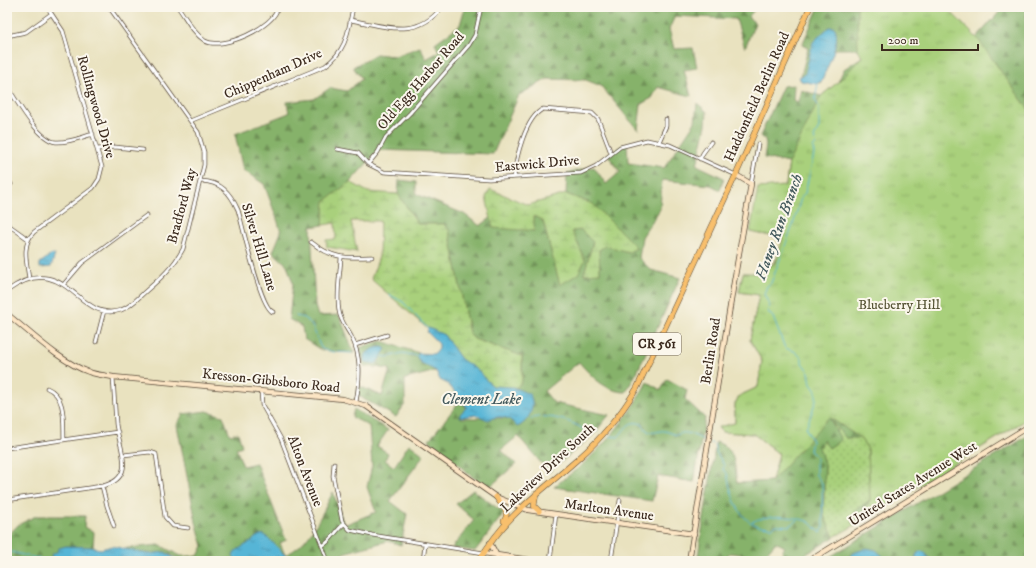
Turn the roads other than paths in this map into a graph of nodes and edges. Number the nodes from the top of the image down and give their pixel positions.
1 (47, 7) edge
2 (110, 7) edge
3 (178, 7) edge
4 (278, 7) edge
5 (353, 7) edge
6 (442, 7) edge
7 (481, 7) edge
8 (810, 7) edge
9 (51, 14) junction
10 (350, 20) junction
11 (7, 36) edge
12 (7, 86) edge
13 (666, 119) dead end
14 (190, 121) junction
15 (93, 134) junction
16 (659, 142) junction
17 (711, 142) dead end
18 (758, 144) dead end
19 (98, 149) junction
20 (337, 149) dead end
21 (143, 150) dead end
22 (612, 153) junction
23 (700, 159) junction
24 (368, 164) junction
25 (736, 175) junction
26 (514, 177) junction
27 (201, 181) junction
28 (11, 184) dead end
29 (751, 184) junction
30 (7, 186) edge
31 (147, 215) dead end
32 (7, 224) edge
33 (28, 239) junction
34 (311, 242) dead end
35 (372, 257) dead end
36 (342, 258) junction
37 (29, 279) junction
38 (64, 284) junction
39 (7, 291) edge
40 (104, 312) junction
41 (274, 312) dead end
42 (7, 314) edge
43 (387, 335) dead end
44 (96, 342) dead end
45 (355, 345) junction
46 (113, 377) junction
47 (47, 388) dead end
48 (261, 391) junction
49 (356, 402) junction
50 (1029, 426) edge
51 (118, 432) junction
52 (64, 440) junction
53 (7, 448) edge
54 (123, 455) junction
55 (334, 462) dead end
56 (102, 486) junction
57 (536, 494) junction
58 (496, 497) junction
59 (7, 500) edge
60 (620, 500) dead end
61 (522, 507) junction
62 (539, 511) junction
63 (556, 514) junction
64 (617, 522) junction
65 (344, 524) junction
66 (114, 526) dead end
67 (188, 528) dead end
68 (499, 530) junction
69 (694, 534) junction
70 (490, 543) junction
71 (425, 544) junction
72 (322, 546) junction
73 (484, 553) junction
74 (497, 556) junction
75 (328, 561) edge
76 (423, 561) edge
77 (479, 561) edge
78 (536, 561) edge
79 (550, 561) edge
80 (611, 561) edge
81 (689, 561) edge
82 (809, 561) edge

1 - 9 street, Rollingwood Drive
2 - 14 street, Bradford Way
3 - 4 street
5 - 10 street, Chippenham Drive
6 - 10 street
7 - 24 street, Old Egg Harbor Road
8 - 25 main road, Haddonfield Berlin Road / CR 561
9 - 11 street
9 - 15 street, Rollingwood Drive
10 - 14 street, Chippenham Drive
12 - 15 street
13 - 16 street
14 - 27 street, Bradford Way
15 - 19 street, Rollingwood Drive
16 - 22 street, Eastwick Drive
16 - 23 street, Eastwick Drive
17 - 23 street
18 - 29 street, Berlin Road
19 - 21 street
19 - 33 street, Rollingwood Drive
20 - 24 street, Eastwick Drive
22 - 26 street, Eastwick Drive
22 - 26 street
23 - 25 street, Eastwick Drive
24 - 26 street, Eastwick Drive
25 - 29 street, Eastwick Drive
25 - 57 main road, Lakeview Drive South / CR 561
27 - 40 street, Bradford Way
27 - 41 street, Silver Hill Lane
28 - 30 street
29 - 69 street, Berlin Road
31 - 38 street
32 - 33 street
33 - 37 street
34 - 36 street
35 - 36 street
36 - 45 street
37 - 38 street
37 - 39 street
38 - 40 street
40 - 44 street
42 - 46 street, Kresson-Gibbsboro Road
43 - 45 street
45 - 49 street
46 - 48 street, Kresson-Gibbsboro Road
46 - 51 street
47 - 52 street
48 - 49 street, Kresson-Gibbsboro Road
48 - 72 street, Alton Avenue
49 - 58 street, Kresson-Gibbsboro Road
50 - 82 street, United States Avenue West
51 - 52 street
51 - 54 street
52 - 53 street
54 - 56 street
54 - 67 street
55 - 65 street
56 - 59 street
56 - 66 street
57 - 61 main road, Lakeview Drive South / CR 561
57 - 62 main road
58 - 61 street, Kresson-Gibbsboro Road
58 - 68 main road
60 - 64 street
61 - 62 street, Marlton Avenue
61 - 68 main road, Lakeview Drive South / CR 561
62 - 63 street, Marlton Avenue
63 - 64 street, Marlton Avenue
63 - 79 street
64 - 69 street, Marlton Avenue
64 - 80 street
65 - 71 street
65 - 72 street
68 - 70 main road, Lakeview Drive South / CR 561
69 - 81 street, Berlin Road
70 - 73 main road, Lakeview Drive South / CR 561
70 - 74 street
71 - 73 street
71 - 76 street
72 - 75 street, Alton Avenue
73 - 74 street
73 - 77 main road, Lakeview Drive South / CR 561
74 - 78 street

